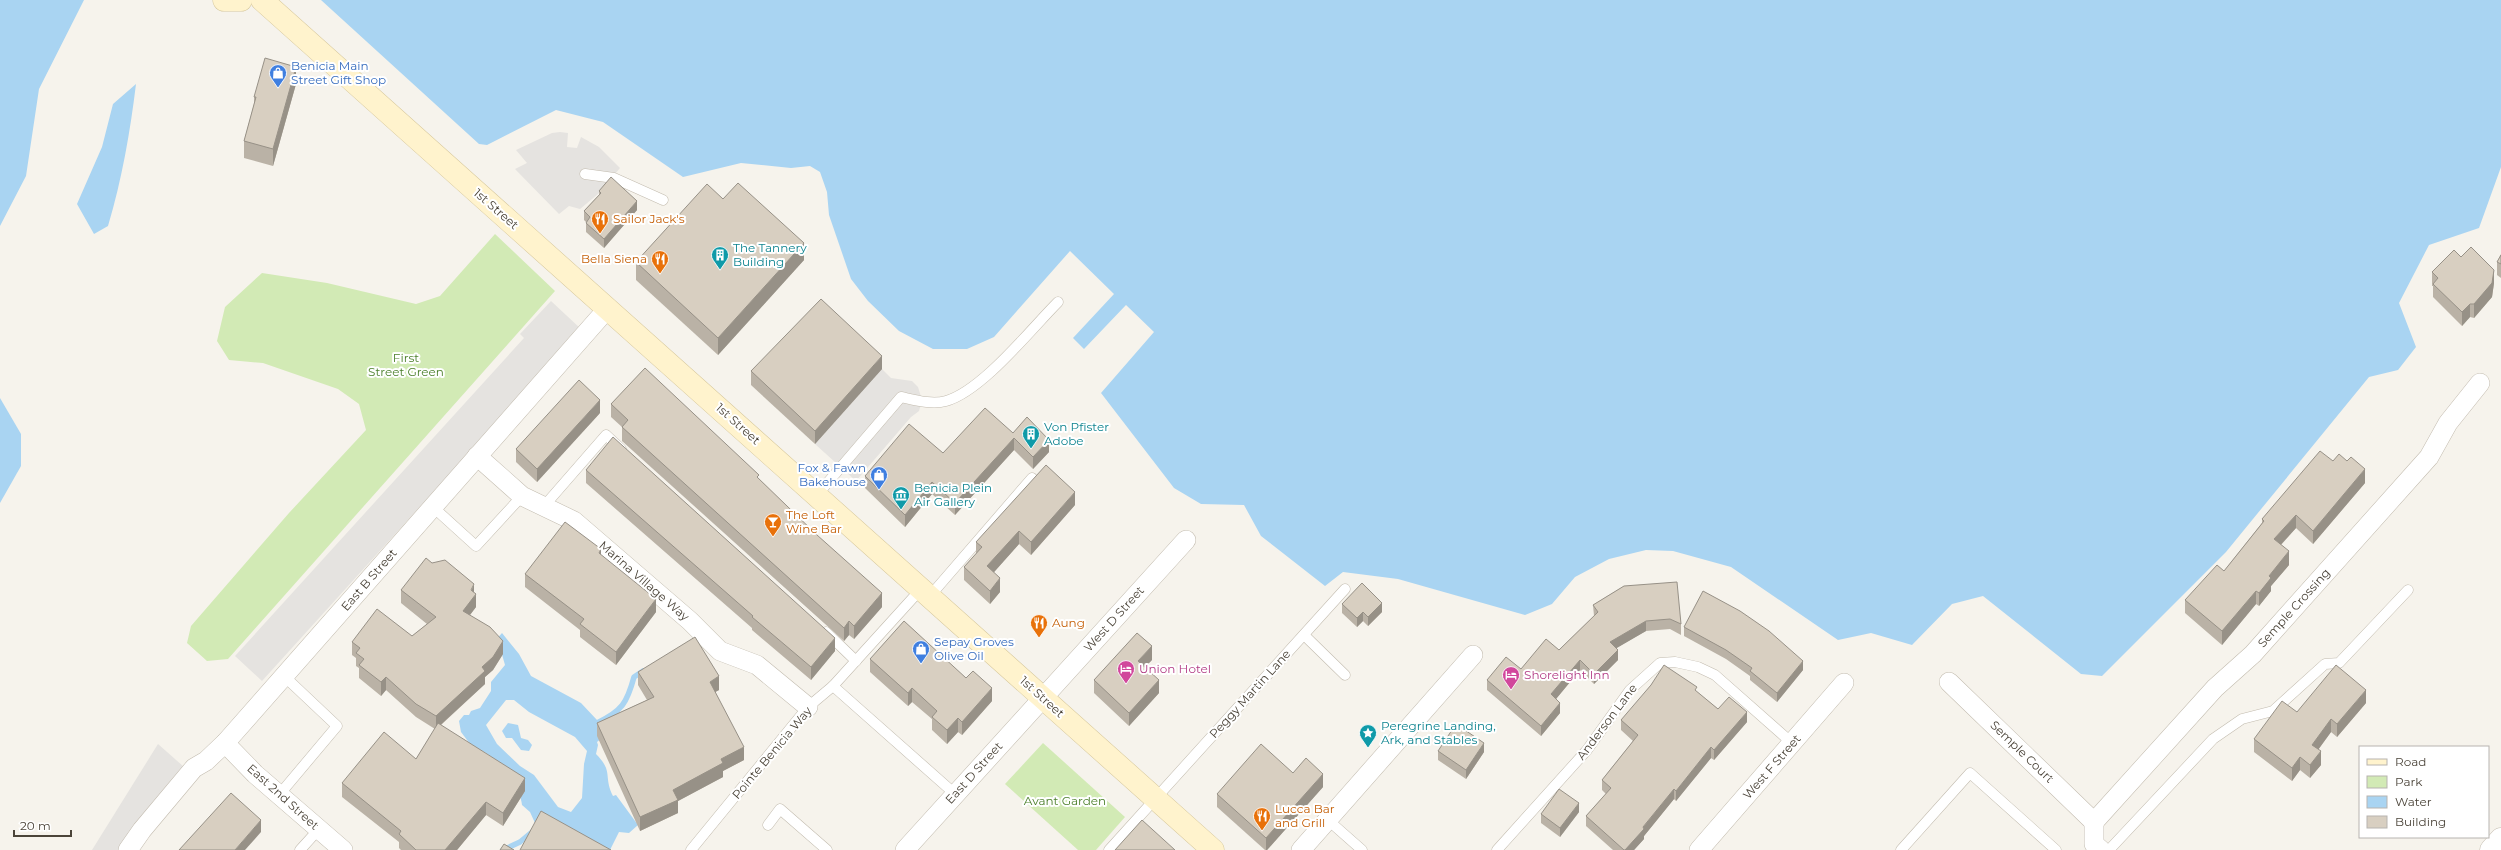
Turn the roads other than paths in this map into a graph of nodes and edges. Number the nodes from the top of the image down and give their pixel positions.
1 (224, 0) edge
2 (241, 0) edge
3 (262, 0) edge
4 (585, 174) dead end
5 (663, 200) dead end
6 (1058, 302) dead end
7 (608, 308) junction
8 (2480, 383) dead end
9 (477, 456) junction
10 (629, 456) edge
11 (1032, 478) edge
12 (817, 495) junction
13 (522, 496) junction
14 (545, 505) junction
15 (433, 507) junction
16 (1186, 540) dead end
17 (1345, 589) dead end
18 (2408, 590) dead end
19 (926, 592) junction
20 (817, 624) edge
21 (1304, 635) junction
22 (1473, 655) dead end
23 (856, 661) junction
24 (1345, 675) dead end
25 (284, 676) junction
26 (1949, 682) dead end
27 (1844, 683) dead end
28 (833, 686) junction
29 (1042, 697) junction
30 (808, 707) junction
31 (225, 743) junction
32 (1792, 744) junction
33 (955, 794) junction
34 (280, 795) junction
35 (1156, 799) junction
36 (1328, 820) junction
37 (2094, 822) junction
38 (768, 825) dead end
39 (319, 829) junction
40 (2501, 839) edge
41 (2099, 848) edge
42 (128, 850) edge
43 (300, 850) edge
44 (343, 850) edge
45 (690, 850) edge
46 (827, 850) edge
47 (905, 850) edge
48 (1109, 850) edge
49 (1213, 850) edge
50 (1302, 850) edge
51 (1362, 850) edge
52 (1497, 850) edge
53 (1699, 850) edge
54 (1901, 850) edge
55 (2056, 850) edge
56 (2492, 850) edge

1 - 2 main road
3 - 7 main road, 1st Street
4 - 5 lane
6 - 12 lane
7 - 9 street, East B Street
7 - 12 main road, 1st Street
8 - 37 street, Semple Crossing
9 - 13 street, Marina Village Way
9 - 15 street, East B Street
10 - 14 lane
11 - 19 lane, Pointe Benicia Way
12 - 19 main road, 1st Street
13 - 14 street, Marina Village Way
13 - 15 lane
14 - 30 street, Marina Village Way
15 - 25 street, East B Street
16 - 29 street, West D Street
17 - 21 lane, Peggy Martin Lane
18 - 41 lane
19 - 23 lane, Pointe Benicia Way
19 - 29 main road, 1st Street
20 - 23 lane
21 - 24 lane
21 - 35 lane, Peggy Martin Lane
22 - 36 street
23 - 28 lane, Pointe Benicia Way
25 - 31 street, East B Street
25 - 34 lane
26 - 37 street, Semple Court
27 - 32 street, West F Street
28 - 30 lane, Pointe Benicia Way
28 - 33 lane
29 - 33 street, East D Street
29 - 35 main road, 1st Street
30 - 45 lane, Pointe Benicia Way
31 - 34 street, East 2nd Street
31 - 42 street, East B Street
32 - 52 lane, Anderson Lane
32 - 53 street, West F Street
33 - 47 street, East D Street
34 - 39 street, East 2nd Street
35 - 48 lane, Peggy Martin Lane
35 - 49 main road, 1st Street
36 - 50 street
36 - 51 lane
37 - 41 street
38 - 46 lane
39 - 43 lane
39 - 44 street, East 2nd Street
40 - 56 street
54 - 55 lane

